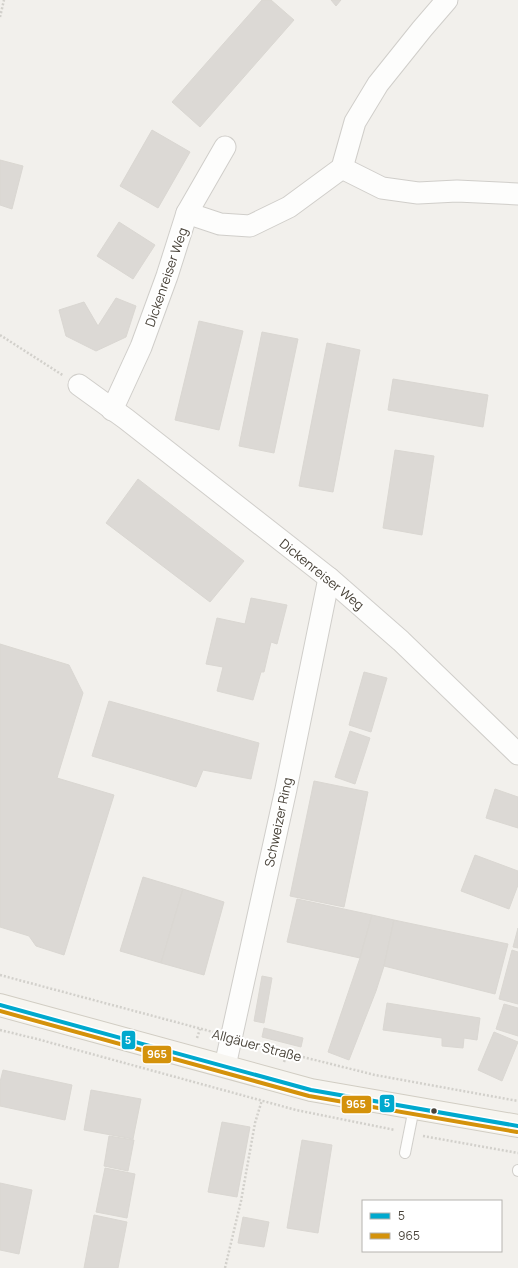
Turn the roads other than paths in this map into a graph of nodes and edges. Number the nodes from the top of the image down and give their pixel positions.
1 (447, 0) edge
2 (225, 147) dead end
3 (342, 168) junction
4 (518, 194) edge
5 (187, 212) junction
6 (79, 386) road end
7 (112, 410) junction
8 (329, 578) junction
9 (518, 754) edge
10 (0, 1005) edge
11 (225, 1066) junction
12 (414, 1108) junction
13 (518, 1126) edge
14 (406, 1153) dead end

1 - 3 street
2 - 5 street, Dickenreiser Weg
3 - 4 street
3 - 5 street
5 - 7 street, Dickenreiser Weg
6 - 7 street, Dickenreiser Weg
7 - 8 street, Dickenreiser Weg
8 - 9 street, Dickenreiser Weg
8 - 11 street, Schweizer Ring
10 - 11 main road
11 - 12 main road
12 - 13 main road
12 - 14 lane

